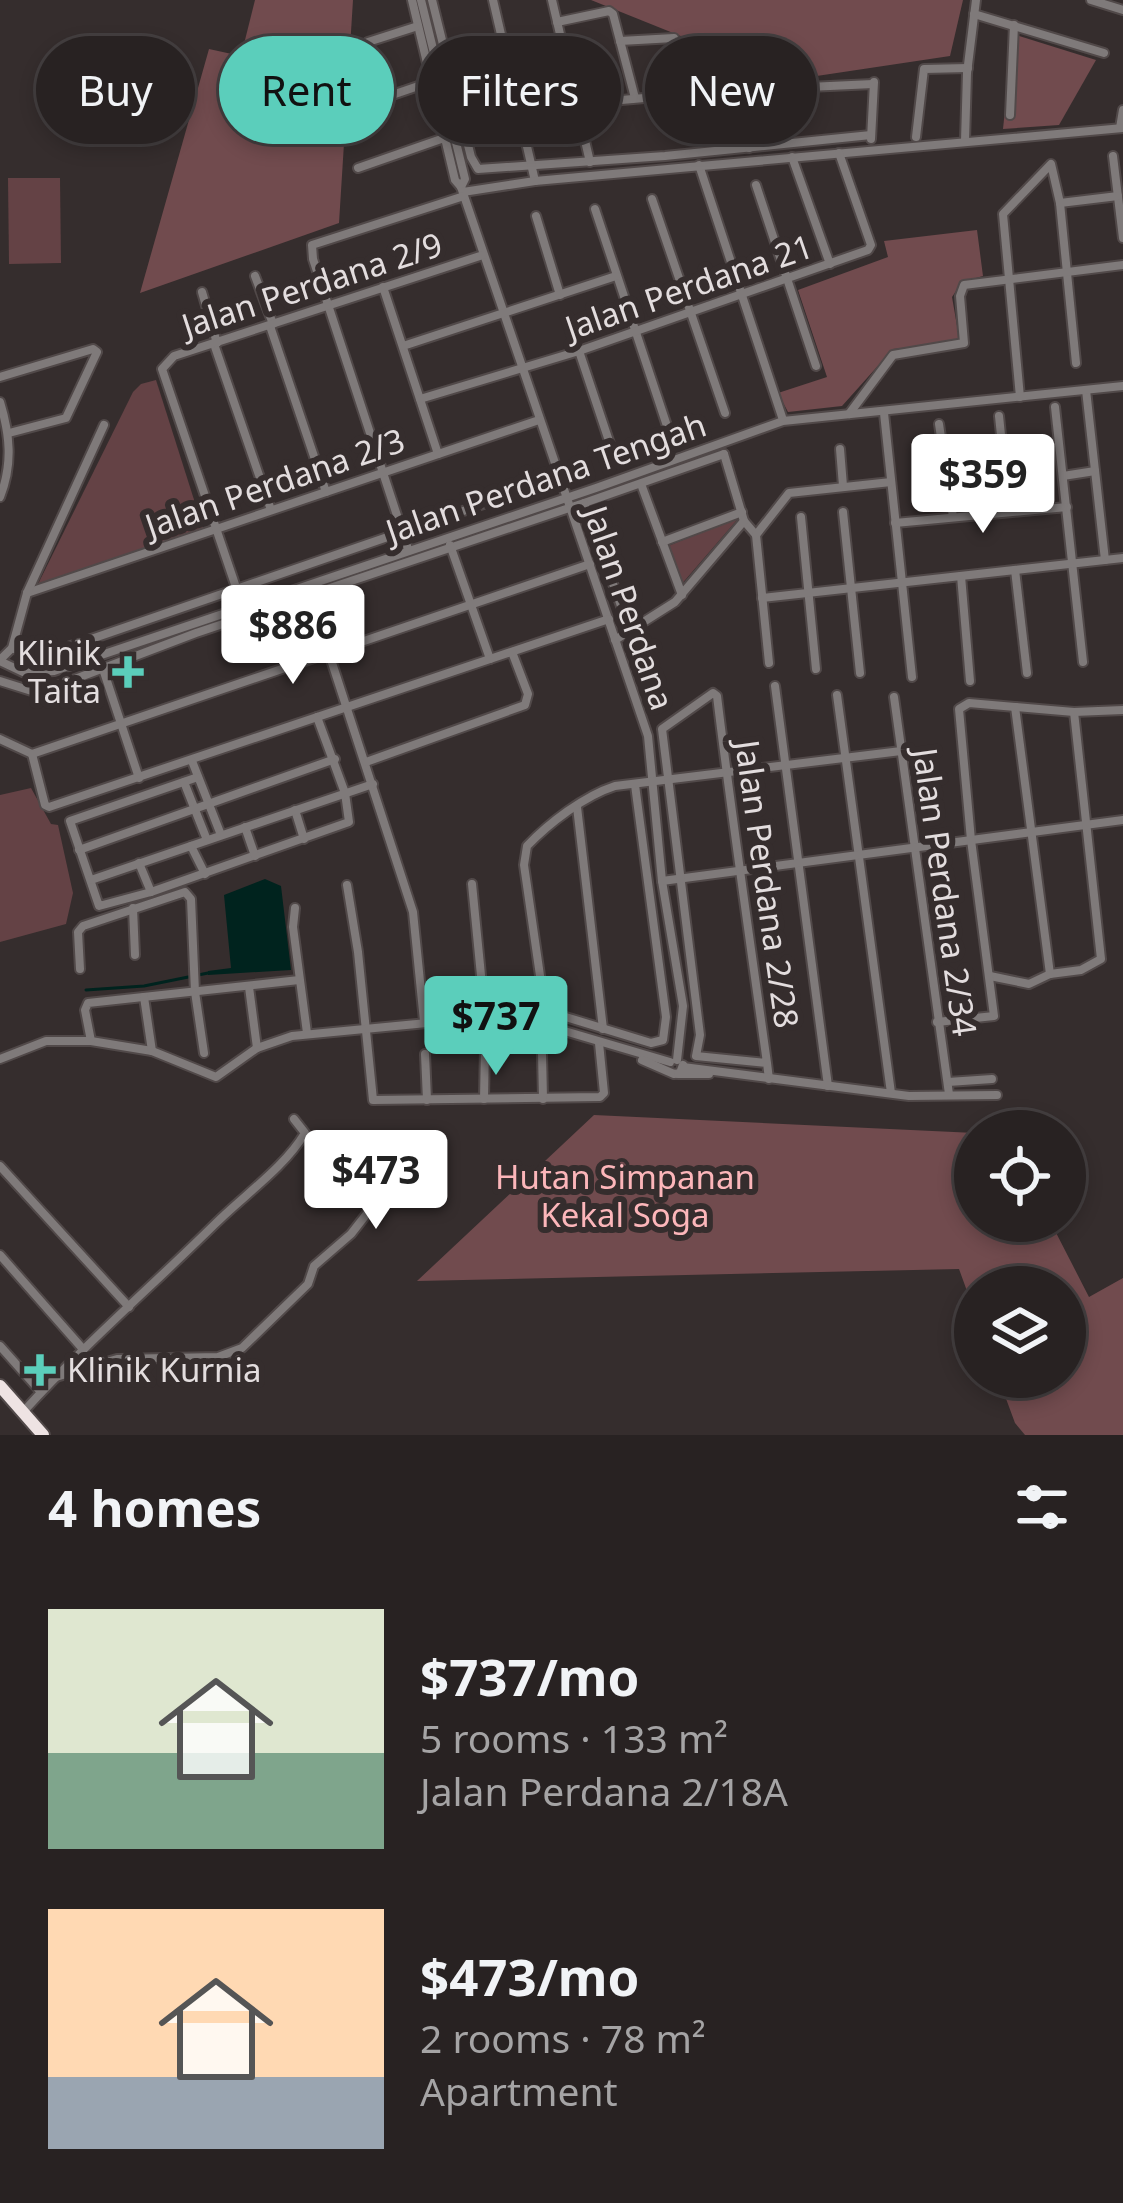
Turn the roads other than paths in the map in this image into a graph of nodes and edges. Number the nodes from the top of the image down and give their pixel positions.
1 (412, 0) edge
2 (422, 0) edge
3 (432, 0) edge
4 (493, 0) edge
5 (552, 0) edge
6 (976, 0) edge
7 (1091, 0) edge
8 (1123, 10) edge
9 (974, 14) junction
10 (557, 22) junction
11 (422, 24) junction
12 (1014, 25) junction
13 (386, 36) edge
14 (425, 36) edge
15 (441, 36) edge
16 (502, 36) edge
17 (560, 36) edge
18 (618, 36) edge
19 (621, 45) edge
20 (1104, 53) dead end
21 (968, 68) junction
22 (817, 86) edge
23 (645, 97) edge
24 (635, 98) junction
25 (621, 99) edge
26 (1123, 110) edge
27 (1010, 115) dead end
28 (1121, 128) edge
29 (871, 135) junction
30 (916, 137) dead end
31 (965, 141) junction
32 (426, 144) edge
33 (452, 144) edge
34 (468, 144) edge
35 (527, 144) edge
36 (586, 144) edge
37 (749, 144) edge
38 (749, 148) junction
39 (872, 150) junction
40 (839, 154) junction
41 (1113, 156) dead end
42 (792, 157) junction
43 (590, 162) junction
44 (698, 166) junction
45 (532, 167) junction
46 (358, 168) dead end
47 (536, 181) junction
48 (757, 185) dead end
49 (463, 191) junction
50 (1120, 196) edge
51 (652, 199) dead end
52 (1060, 203) junction
53 (595, 209) dead end
54 (536, 216) dead end
55 (1123, 238) edge
56 (483, 255) junction
57 (830, 264) junction
58 (1123, 265) edge
59 (1067, 272) junction
60 (255, 276) dead end
61 (616, 277) junction
62 (788, 278) junction
63 (1008, 278) junction
64 (383, 287) junction
65 (202, 292) dead end
66 (743, 294) junction
67 (560, 295) junction
68 (329, 305) junction
69 (690, 313) junction
70 (502, 314) junction
71 (272, 325) junction
72 (634, 332) junction
73 (216, 344) junction
74 (403, 346) junction
75 (579, 350) junction
76 (1076, 363) dead end
77 (817, 366) dead end
78 (521, 368) junction
79 (0, 377) edge
80 (1123, 386) edge
81 (1086, 390) junction
82 (1020, 397) junction
83 (420, 399) junction
84 (0, 402) edge
85 (1055, 407) dead end
86 (725, 413) dead end
87 (884, 413) junction
88 (848, 415) junction
89 (999, 416) dead end
90 (539, 420) junction
91 (783, 421) junction
92 (939, 424) dead end
93 (104, 425) dead end
94 (5, 429) edge
95 (673, 444) dead end
96 (840, 448) dead end
97 (723, 450) junction
98 (613, 453) dead end
99 (438, 454) junction
100 (1095, 471) junction
101 (381, 473) junction
102 (1063, 476) junction
103 (559, 478) junction
104 (891, 482) junction
105 (641, 484) junction
106 (843, 486) junction
107 (326, 492) junction
108 (0, 497) edge
109 (568, 503) junction
110 (584, 503) junction
111 (1066, 506) junction
112 (271, 510) junction
113 (843, 512) dead end
114 (1009, 512) junction
115 (743, 516) junction
116 (800, 517) dead end
117 (953, 518) junction
118 (895, 523) junction
119 (216, 529) junction
120 (403, 532) junction
121 (756, 536) junction
122 (449, 542) junction
123 (662, 542) junction
124 (408, 549) junction
125 (1123, 558) edge
126 (1105, 560) junction
127 (590, 564) junction
128 (1073, 564) junction
129 (1015, 570) junction
130 (961, 576) junction
131 (902, 583) junction
132 (307, 584) junction
133 (851, 589) junction
134 (237, 590) junction
135 (27, 592) junction
136 (808, 593) junction
137 (310, 595) junction
138 (682, 595) junction
139 (762, 598) junction
140 (470, 603) junction
141 (242, 605) junction
142 (609, 619) junction
143 (630, 631) junction
144 (615, 640) junction
145 (12, 648) junction
146 (329, 651) junction
147 (512, 651) junction
148 (99, 656) junction
149 (490, 659) junction
150 (1083, 662) dead end
151 (769, 663) dead end
152 (1, 664) edge
153 (103, 668) junction
154 (816, 669) dead end
155 (860, 673) dead end
156 (1027, 674) dead end
157 (912, 677) dead end
158 (0, 681) edge
159 (970, 681) dead end
160 (776, 686) dead end
161 (837, 695) dead end
162 (894, 697) dead end
163 (347, 707) junction
164 (1015, 707) junction
165 (1123, 710) edge
166 (1074, 712) junction
167 (317, 717) junction
168 (122, 724) junction
169 (0, 739) edge
170 (902, 751) junction
171 (32, 754) junction
172 (335, 759) junction
173 (845, 759) junction
174 (192, 761) junction
175 (366, 762) junction
176 (786, 766) junction
177 (726, 773) junction
178 (198, 777) junction
179 (139, 778) junction
180 (668, 781) junction
181 (184, 782) junction
182 (653, 782) junction
183 (373, 784) junction
184 (635, 785) junction
185 (345, 793) junction
186 (209, 804) junction
187 (577, 807) junction
188 (195, 809) junction
189 (295, 810) junction
190 (1123, 820) edge
191 (1089, 825) junction
192 (245, 827) junction
193 (1030, 832) junction
194 (221, 835) junction
195 (304, 839) junction
196 (207, 840) junction
197 (970, 840) junction
198 (191, 846) junction
199 (916, 848) junction
200 (79, 850) junction
201 (859, 851) junction
202 (256, 856) junction
203 (796, 860) junction
204 (139, 863) junction
205 (739, 871) junction
206 (205, 874) junction
207 (680, 879) junction
208 (91, 880) junction
209 (662, 881) junction
210 (472, 884) dead end
211 (347, 885) dead end
212 (151, 892) junction
213 (133, 908) junction
214 (295, 908) dead end
215 (653, 943) junction
216 (672, 944) junction
217 (135, 956) dead end
218 (80, 969) dead end
219 (1050, 974) junction
220 (299, 980) junction
221 (990, 982) junction
222 (249, 987) junction
223 (195, 992) junction
224 (144, 997) junction
225 (546, 1011) junction
226 (485, 1016) junction
227 (424, 1021) junction
228 (938, 1022) junction
229 (547, 1024) junction
230 (367, 1029) junction
231 (603, 1029) junction
232 (307, 1033) junction
233 (91, 1041) junction
234 (599, 1043) junction
235 (484, 1047) dead end
236 (257, 1048) junction
237 (152, 1051) junction
238 (204, 1053) dead end
239 (542, 1053) dead end
240 (425, 1054) dead end
241 (0, 1059) edge
242 (767, 1064) junction
243 (676, 1067) junction
244 (992, 1078) dead end
245 (769, 1079) junction
246 (948, 1082) junction
247 (828, 1086) junction
248 (891, 1094) junction
249 (949, 1094) junction
250 (997, 1095) dead end
251 (543, 1099) junction
252 (427, 1100) junction
253 (484, 1100) junction
254 (294, 1119) dead end
255 (0, 1166) edge
256 (383, 1192) dead end
257 (0, 1255) edge
258 (129, 1307) junction
259 (0, 1346) edge
260 (82, 1348) junction
261 (55, 1377) junction
262 (0, 1386) edge
263 (41, 1392) junction
264 (24, 1411) junction
265 (44, 1435) edge

1 - 11 street, Jalan Perdana
2 - 11 street, Jalan Perdana
3 - 15 street
4 - 16 street
5 - 10 street
6 - 9 street
7 - 8 street
9 - 12 street
9 - 21 street
10 - 17 street
10 - 18 street
11 - 13 street
11 - 14 street, Jalan Perdana
12 - 20 street
12 - 27 street
19 - 24 street
21 - 30 street
21 - 31 street
22 - 29 street
23 - 24 street
24 - 25 street
26 - 28 street
28 - 31 street
29 - 38 street
29 - 39 street
31 - 39 street
32 - 46 street
33 - 49 street, Jalan Perdana
34 - 45 street
35 - 45 street
36 - 43 street
37 - 38 street
38 - 43 street
39 - 40 street
40 - 42 street
40 - 57 street, Jalan Perdana 21
41 - 50 street
42 - 44 street
42 - 57 street
43 - 45 street
44 - 47 street
44 - 66 street
45 - 47 street
47 - 49 street
48 - 62 street
49 - 56 street, Jalan Perdana
49 - 68 street
50 - 52 street
50 - 55 street
51 - 69 street
52 - 59 street
52 - 63 street
53 - 61 street
54 - 67 street
56 - 64 street, Jalan Perdana 2/9
56 - 70 street, Jalan Perdana
57 - 62 street, Jalan Perdana 21
58 - 59 street
59 - 63 street
59 - 76 street
60 - 71 street
61 - 67 street
61 - 72 street
62 - 66 street, Jalan Perdana 21
62 - 77 street
63 - 82 street
63 - 88 street
64 - 68 street, Jalan Perdana 2/9
64 - 74 street
65 - 73 street
66 - 69 street, Jalan Perdana 21
66 - 91 street
67 - 70 street
68 - 71 street, Jalan Perdana 2/9
68 - 101 street
69 - 72 street, Jalan Perdana 21
69 - 86 street
70 - 74 street
70 - 78 street, Jalan Perdana
71 - 73 street, Jalan Perdana 2/9
71 - 107 street
72 - 75 street, Jalan Perdana 21
72 - 95 street
73 - 112 street
73 - 119 street, Jalan Perdana 2/9
74 - 83 street
75 - 78 street, Jalan Perdana 21
75 - 98 street
78 - 83 street, Jalan Perdana 21
78 - 90 street, Jalan Perdana
79 - 94 street
80 - 81 street, Jalan Perdana Tengah
81 - 82 street, Jalan Perdana Tengah
81 - 100 street
82 - 87 street, Jalan Perdana Tengah
83 - 99 street
84 - 94 street
85 - 102 street
87 - 88 street, Jalan Perdana Tengah
87 - 104 street
88 - 91 street, Jalan Perdana Tengah
89 - 114 street
90 - 99 street, Jalan Perdana 2/3
90 - 103 street, Jalan Perdana
91 - 97 street, Jalan Perdana Tengah
92 - 117 street
93 - 135 street
94 - 108 street
96 - 106 street
97 - 105 street
97 - 109 street, Jalan Perdana Tengah
97 - 115 street
99 - 101 street, Jalan Perdana 2/3
100 - 102 street
100 - 126 street
101 - 107 street, Jalan Perdana 2/3
101 - 120 street
102 - 111 street
103 - 109 street, Jalan Perdana
103 - 120 street
104 - 106 street
104 - 118 street
105 - 110 street
105 - 123 street
106 - 121 street
107 - 112 street, Jalan Perdana 2/3
109 - 110 street
109 - 122 street
109 - 127 street, Jalan Perdana
110 - 143 street
111 - 114 street
111 - 128 street
112 - 119 street, Jalan Perdana 2/3
113 - 133 street
114 - 117 street
115 - 121 street
115 - 123 street
115 - 138 street
116 - 136 street
117 - 118 street
118 - 131 street
119 - 134 street
119 - 135 street, Jalan Perdana 2/3
120 - 124 street
120 - 134 street
121 - 139 street
122 - 124 street, Jalan Perdana Tengah
122 - 137 street
122 - 140 street
123 - 138 street
124 - 132 street, Jalan Perdana Tengah
125 - 126 street
126 - 128 street
127 - 140 street
127 - 142 street, Jalan Perdana
128 - 129 street
128 - 150 street
129 - 130 street
129 - 156 street
130 - 131 street
130 - 159 street
131 - 133 street
131 - 157 street
132 - 137 street
132 - 141 street, Jalan Perdana Tengah
133 - 136 street
133 - 155 street
134 - 141 street
134 - 145 street
135 - 145 street
136 - 139 street
136 - 154 street
137 - 146 street
137 - 153 street
138 - 143 street
139 - 151 street
140 - 146 street
140 - 149 street
141 - 148 street, Jalan Perdana Tengah
142 - 144 street, Jalan Perdana
142 - 147 street
143 - 144 street
144 - 182 street, Jalan Perdana
145 - 152 street
146 - 163 street
146 - 168 street
147 - 149 street
147 - 175 street
148 - 152 street, Jalan Perdana Tengah
148 - 153 street
149 - 163 street
153 - 158 street
153 - 168 street
160 - 176 street
161 - 173 street
162 - 170 street, Jalan Perdana 2/34
163 - 167 street
163 - 175 street
164 - 166 street
164 - 193 street
164 - 197 street
165 - 166 street
166 - 191 street
167 - 172 street
167 - 174 street
168 - 171 street
168 - 179 street
169 - 171 street
170 - 173 street
170 - 199 street, Jalan Perdana 2/34
171 - 179 street
172 - 185 street
172 - 186 street
173 - 176 street
173 - 201 street
174 - 178 street
174 - 179 street
175 - 183 street
176 - 177 street
176 - 203 street
177 - 180 street
177 - 180 street, Jalan Perdana 2/28
177 - 205 street, Jalan Perdana 2/28
178 - 181 street
178 - 186 street
180 - 182 street
180 - 207 street
181 - 188 street
181 - 200 street
182 - 184 street
182 - 209 street, Jalan Perdana
183 - 185 street
183 - 227 street
184 - 187 street
184 - 215 street
185 - 189 street
185 - 195 street
186 - 188 street
186 - 194 street
187 - 225 street
187 - 231 street
188 - 196 street
188 - 200 street
189 - 192 street
189 - 195 street
190 - 191 street
191 - 193 street
191 - 219 street
192 - 194 street
192 - 202 street
193 - 197 street
193 - 219 street
194 - 196 street
195 - 202 street
196 - 198 street
197 - 199 street
197 - 221 street
198 - 204 street
198 - 206 street
199 - 201 street
199 - 228 street, Jalan Perdana 2/34
200 - 208 street
201 - 203 street
201 - 248 street
202 - 206 street
203 - 205 street
203 - 247 street
204 - 208 street
204 - 212 street
205 - 207 street
205 - 242 street, Jalan Perdana 2/28
206 - 212 street
207 - 209 street
207 - 242 street
208 - 212 street
209 - 216 street, Jalan Perdana
210 - 226 street
211 - 230 street
213 - 217 street
213 - 218 street
213 - 223 street
214 - 220 street
215 - 216 street
215 - 231 street
216 - 243 street, Jalan Perdana
219 - 221 street
220 - 222 street
220 - 232 street
221 - 228 street
222 - 223 street
222 - 236 street
223 - 224 street
223 - 238 street
224 - 233 street
224 - 237 street
225 - 229 street
225 - 231 street
226 - 227 street
226 - 229 street
227 - 230 street
228 - 246 street, Jalan Perdana 2/34
229 - 234 street
230 - 232 street
230 - 252 street
232 - 236 street
233 - 237 street
233 - 241 street
234 - 243 street
234 - 251 street
235 - 253 street
236 - 237 street
239 - 251 street
240 - 252 street
242 - 245 street, Jalan Perdana 2/28
243 - 245 street
244 - 246 street
245 - 247 street
246 - 249 street, Jalan Perdana 2/34
247 - 248 street
248 - 249 street
249 - 250 street
251 - 253 street
252 - 253 street
254 - 258 street
255 - 258 street
256 - 261 street
257 - 260 street
258 - 260 street
259 - 263 street
260 - 261 street
261 - 263 street
262 - 264 highway
263 - 264 street
264 - 265 highway

